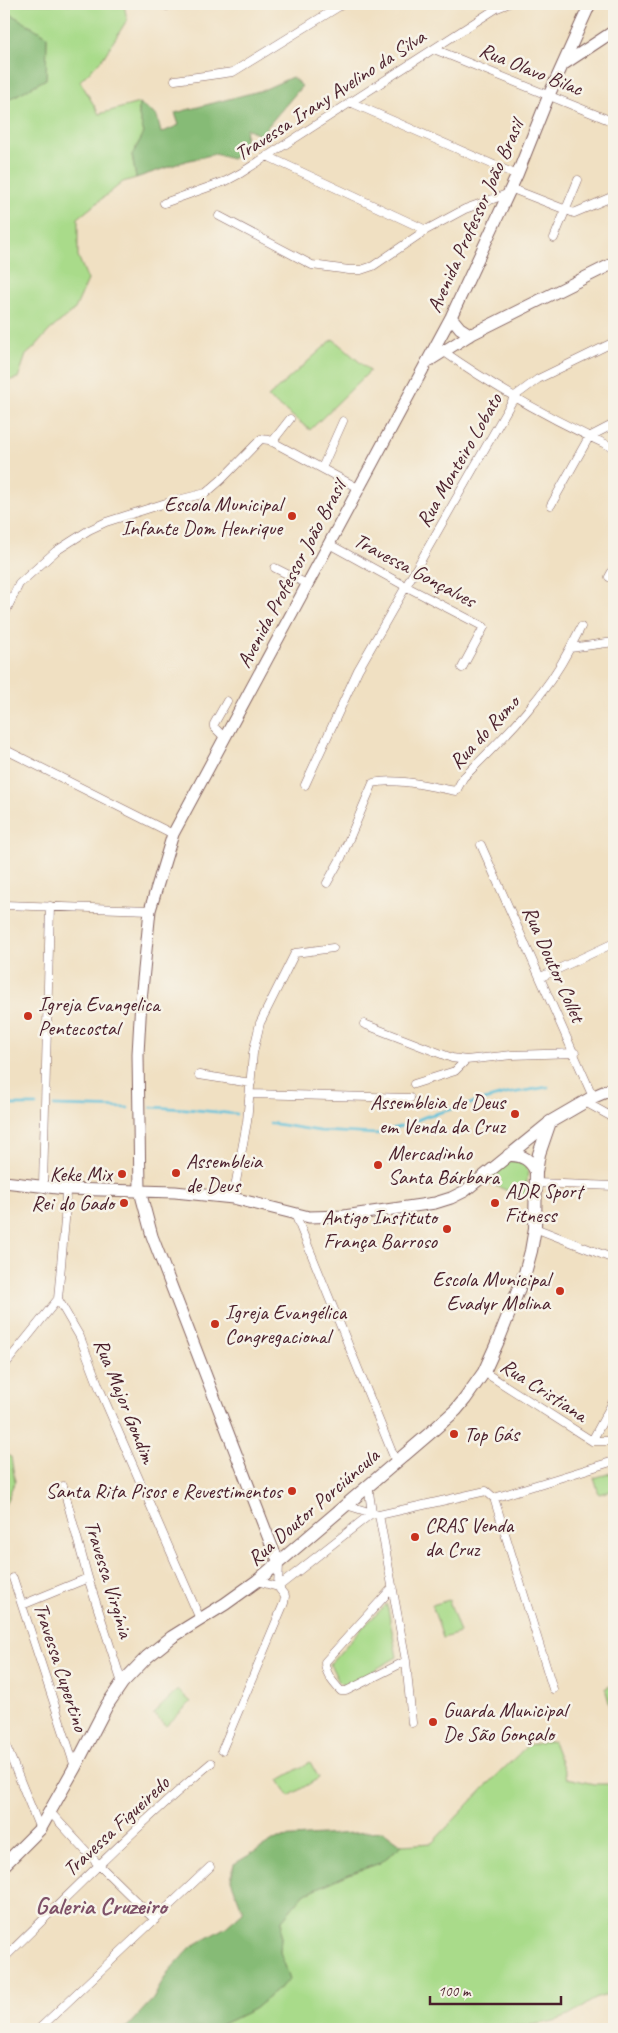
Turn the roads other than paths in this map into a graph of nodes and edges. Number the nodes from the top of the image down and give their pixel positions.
1 (343, 4) edge
2 (508, 4) edge
3 (590, 4) edge
4 (614, 31) edge
5 (434, 49) junction
6 (563, 65) junction
7 (175, 80) dead end
8 (549, 95) junction
9 (350, 102) junction
10 (614, 122) edge
11 (267, 156) junction
12 (517, 175) junction
13 (578, 180) dead end
14 (509, 191) junction
15 (614, 196) edge
16 (164, 203) dead end
17 (564, 211) junction
18 (219, 216) dead end
19 (426, 230) junction
20 (554, 238) dead end
21 (614, 263) edge
22 (451, 317) junction
23 (471, 335) junction
24 (614, 342) edge
25 (439, 348) junction
26 (515, 396) junction
27 (290, 419) dead end
28 (343, 422) dead end
29 (614, 424) edge
30 (589, 437) junction
31 (272, 442) junction
32 (614, 448) edge
33 (322, 468) junction
34 (358, 488) junction
35 (550, 505) dead end
36 (329, 544) junction
37 (275, 568) dead end
38 (614, 568) edge
39 (609, 577) dead end
40 (307, 584) junction
41 (407, 587) junction
42 (4, 615) edge
43 (581, 627) dead end
44 (614, 642) edge
45 (570, 648) junction
46 (462, 668) dead end
47 (227, 700) dead end
48 (224, 737) junction
49 (4, 749) edge
50 (305, 786) dead end
51 (173, 834) junction
52 (481, 845) dead end
53 (327, 883) dead end
54 (4, 905) edge
55 (50, 906) junction
56 (150, 910) junction
57 (614, 943) edge
58 (333, 948) dead end
59 (541, 977) junction
60 (364, 1024) dead end
61 (575, 1053) junction
62 (466, 1060) junction
63 (199, 1076) dead end
64 (251, 1083) junction
65 (414, 1084) dead end
66 (614, 1088) edge
67 (250, 1094) junction
68 (410, 1098) dead end
69 (589, 1100) junction
70 (614, 1118) edge
71 (550, 1122) junction
72 (509, 1155) junction
73 (536, 1178) junction
74 (4, 1182) edge
75 (43, 1186) junction
76 (614, 1186) edge
77 (66, 1189) junction
78 (140, 1191) junction
79 (234, 1198) junction
80 (295, 1214) junction
81 (534, 1228) junction
82 (614, 1259) edge
83 (58, 1299) junction
84 (4, 1366) edge
85 (484, 1372) junction
86 (614, 1400) edge
87 (592, 1441) junction
88 (614, 1441) edge
89 (614, 1461) edge
90 (396, 1462) junction
91 (368, 1485) junction
92 (63, 1486) dead end
93 (494, 1498) junction
94 (346, 1504) junction
95 (375, 1514) junction
96 (279, 1561) junction
97 (13, 1578) dead end
98 (88, 1578) junction
99 (257, 1581) junction
100 (278, 1587) junction
101 (393, 1587) junction
102 (22, 1605) junction
103 (200, 1619) junction
104 (406, 1661) junction
105 (122, 1683) junction
106 (553, 1689) dead end
107 (412, 1723) dead end
108 (4, 1741) edge
109 (222, 1750) dead end
110 (211, 1763) dead end
111 (76, 1767) junction
112 (51, 1813) junction
113 (40, 1829) junction
114 (98, 1864) junction
115 (4, 1865) edge
116 (210, 1868) dead end
117 (155, 1920) junction
118 (4, 1958) edge
119 (39, 2029) edge

1 - 7 street
2 - 5 street, Travessa Irany Avelino da Silva
3 - 6 main road, Avenida Professor João Brasil
4 - 6 main road
5 - 8 street, Rua Olavo Bilac
5 - 9 street, Travessa Irany Avelino da Silva
6 - 8 main road, Avenida Professor João Brasil
8 - 10 street, Rua Olavo Bilac
8 - 12 main road, Avenida Professor João Brasil
9 - 11 street, Travessa Irany Avelino da Silva
9 - 12 street
11 - 16 street, Travessa Irany Avelino da Silva
11 - 19 street
12 - 14 main road, Avenida Professor João Brasil
13 - 17 street
14 - 17 street
14 - 19 street
14 - 22 main road, Avenida Professor João Brasil
15 - 17 street
17 - 20 street
18 - 19 street
21 - 23 main road
22 - 23 main road
22 - 25 main road, Avenida Professor João Brasil
23 - 25 main road
24 - 26 street, Rua Monteiro Lobato
25 - 26 street
25 - 34 main road, Avenida Professor João Brasil
26 - 30 street
26 - 41 street, Rua Monteiro Lobato
27 - 31 street
28 - 33 street
29 - 30 street
30 - 32 street
30 - 35 street
31 - 33 street
31 - 42 street
33 - 34 street
34 - 36 main road, Avenida Professor João Brasil
36 - 40 main road, Avenida Professor João Brasil
36 - 41 street, Travessa Gonçalves
37 - 40 street
38 - 39 street
40 - 48 main road, Avenida Professor João Brasil
41 - 46 street, Travessa Gonçalves
41 - 50 street, Rua Monteiro Lobato
43 - 45 street
44 - 45 street
45 - 53 street, Rua do Rumo
47 - 48 street
48 - 51 main road, Avenida Professor João Brasil
49 - 51 street
51 - 56 main road, Avenida Professor João Brasil
52 - 59 street, Rua Doutor Collet
54 - 55 street
55 - 56 street
55 - 75 street
56 - 78 main road, Avenida Professor João Brasil
57 - 59 street
58 - 64 street
59 - 61 street, Rua Doutor Collet
60 - 62 street
61 - 62 street
61 - 69 street, Rua Doutor Collet
62 - 65 street
63 - 64 street
64 - 67 street
66 - 69 main road
67 - 68 street
67 - 79 street
69 - 70 street
69 - 71 main road
71 - 72 main road
71 - 73 main road, Rua Doutor Porciúncula
72 - 73 main road
72 - 80 main road
73 - 76 street
73 - 81 main road, Rua Doutor Porciúncula
74 - 75 main road
75 - 77 main road
77 - 78 main road
77 - 83 street
78 - 79 main road
78 - 96 main road, Avenida Professor João Brasil
79 - 80 main road
80 - 90 street
81 - 82 street
81 - 85 main road, Rua Doutor Porciúncula
83 - 84 street
83 - 103 street, Rua Major Gondim
85 - 87 street, Rua Cristiana
85 - 90 main road, Rua Doutor Porciúncula
86 - 87 street
87 - 88 street, Rua Cristiana
89 - 93 street
90 - 91 main road, Rua Doutor Porciúncula
91 - 94 main road, Rua Doutor Porciúncula
91 - 95 street
92 - 98 street, Travessa Virgínia
93 - 95 street
93 - 106 street
94 - 95 street
94 - 96 main road, Rua Doutor Porciúncula
95 - 100 street
95 - 101 street
96 - 99 main road, Rua Doutor Porciúncula
96 - 100 street
97 - 102 street, Travessa Cupertino
98 - 102 street
98 - 105 street, Travessa Virgínia
99 - 100 street
99 - 103 main road, Rua Doutor Porciúncula
100 - 109 street
101 - 104 street
101 - 104 street
102 - 111 street, Travessa Cupertino
103 - 105 main road, Rua Doutor Porciúncula
104 - 107 street
105 - 111 main road, Rua Doutor Porciúncula
108 - 113 street
110 - 114 street, Travessa Figueiredo
111 - 112 main road, Rua Doutor Porciúncula
112 - 113 main road, Rua Doutor Porciúncula
112 - 114 street
113 - 115 main road, Rua Doutor Porciúncula
114 - 117 street
114 - 118 street, Travessa Figueiredo
116 - 117 street
117 - 119 street

